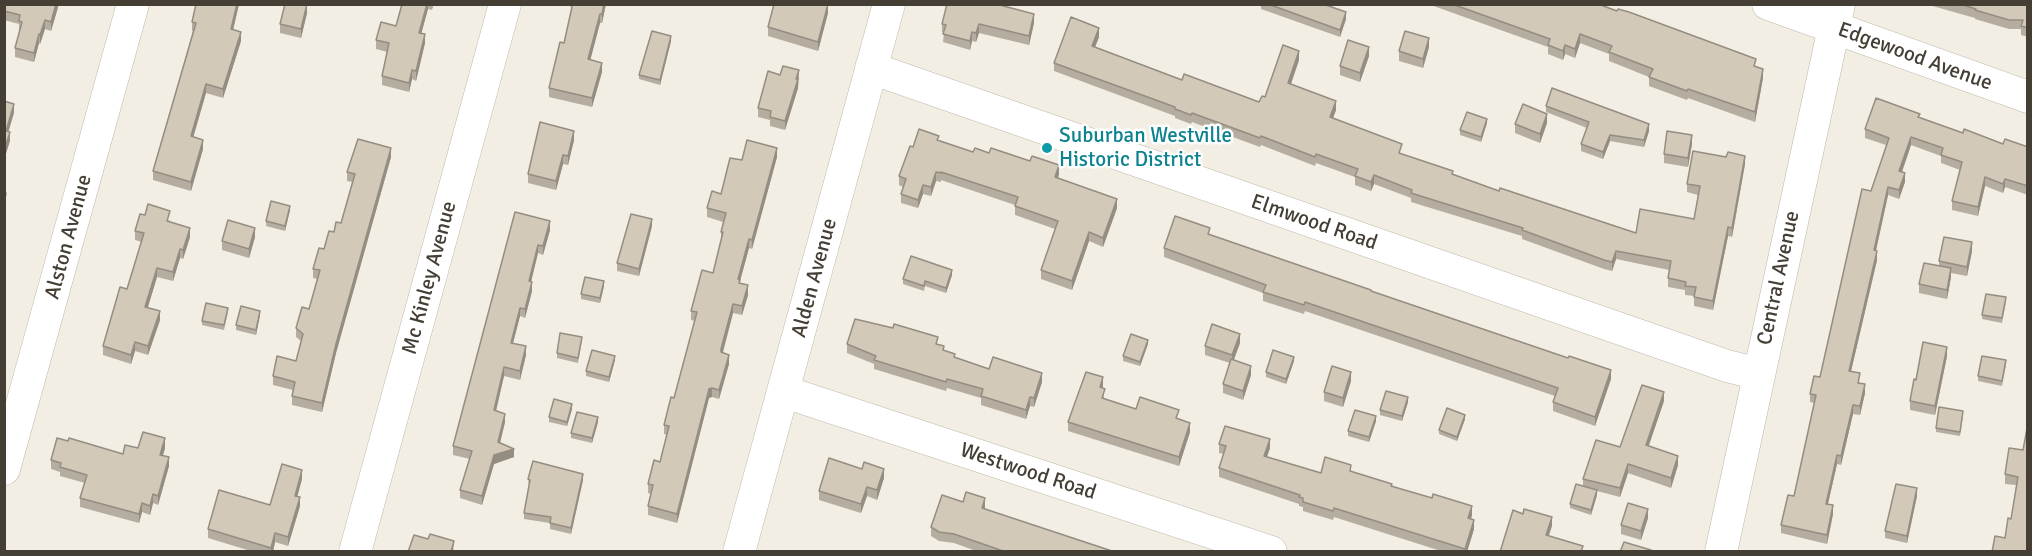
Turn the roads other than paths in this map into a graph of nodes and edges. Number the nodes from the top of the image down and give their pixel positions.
1 (133, 4) edge
2 (505, 4) edge
3 (889, 4) edge
4 (1768, 4) edge
5 (1836, 16) edge
6 (871, 68) junction
7 (2028, 97) edge
8 (1759, 374) junction
9 (784, 392) junction
10 (4, 469) edge
11 (356, 552) edge
12 (740, 552) edge
13 (1271, 552) edge
14 (1720, 552) edge

1 - 10 street, Alston Avenue
2 - 11 street, Mc Kinley Avenue
3 - 6 street, Alden Avenue
4 - 5 street, Edgewood Avenue
5 - 7 street, Edgewood Avenue
5 - 8 street, Central Avenue
6 - 8 street, Elmwood Road
6 - 9 street, Alden Avenue
8 - 14 street, Central Avenue
9 - 12 street, Alden Avenue
9 - 13 street, Westwood Road

